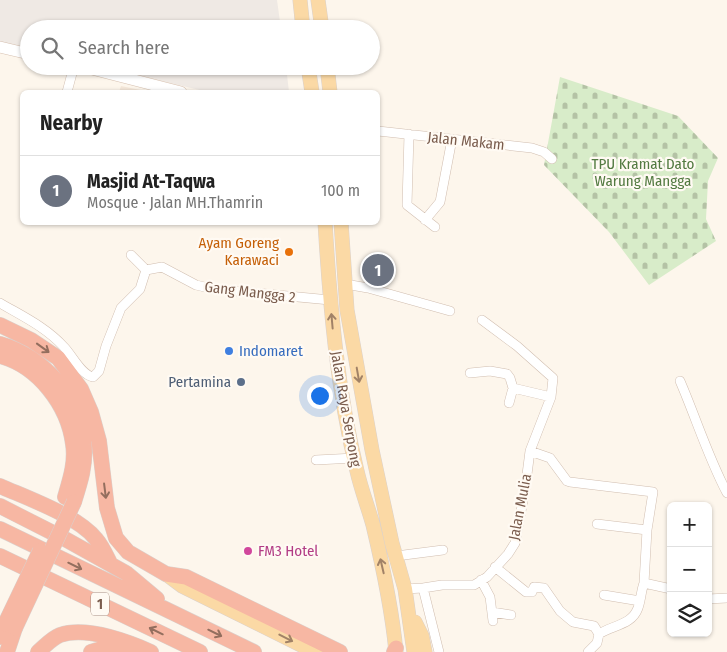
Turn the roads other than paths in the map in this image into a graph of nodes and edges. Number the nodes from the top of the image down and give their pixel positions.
1 (300, 0) edge
2 (318, 0) edge
3 (302, 20) edge
4 (321, 20) edge
5 (0, 47) edge
6 (20, 52) edge
7 (72, 75) edge
8 (115, 75) edge
9 (309, 75) edge
10 (328, 75) edge
11 (68, 90) edge
12 (173, 90) edge
13 (312, 90) edge
14 (330, 90) edge
15 (380, 131) edge
16 (409, 134) junction
17 (452, 139) junction
18 (552, 159) dead end
19 (425, 220) junction
20 (325, 225) edge
21 (341, 225) edge
22 (435, 226) dead end
23 (342, 242) junction
24 (326, 243) junction
25 (132, 256) dead end
26 (146, 270) junction
27 (345, 284) junction
28 (330, 300) junction
29 (0, 302) edge
30 (450, 311) dead end
31 (482, 320) dead end
32 (0, 324) edge
33 (0, 344) edge
34 (0, 356) edge
35 (470, 373) dead end
36 (680, 381) dead end
37 (513, 388) junction
38 (551, 397) junction
39 (509, 403) dead end
40 (530, 451) junction
41 (355, 458) junction
42 (316, 460) dead end
43 (0, 486) edge
44 (727, 492) edge
45 (69, 500) junction
46 (0, 506) edge
47 (597, 524) dead end
48 (0, 529) edge
49 (647, 530) junction
50 (394, 549) junction
51 (444, 550) dead end
52 (0, 556) edge
53 (111, 565) junction
54 (495, 568) junction
55 (166, 574) junction
56 (481, 580) junction
57 (644, 583) junction
58 (423, 588) junction
59 (667, 588) edge
60 (405, 589) junction
61 (388, 591) junction
62 (604, 594) dead end
63 (727, 598) edge
64 (712, 599) edge
65 (640, 601) junction
66 (176, 614) junction
67 (511, 615) dead end
68 (7, 630) edge
69 (413, 633) junction
70 (599, 634) junction
71 (398, 651) edge
72 (7, 652) edge
73 (38, 652) edge
74 (91, 652) edge
75 (150, 652) edge
76 (200, 652) edge
77 (254, 652) edge
78 (315, 652) edge
79 (340, 652) edge
80 (414, 652) edge
81 (425, 652) edge
82 (439, 652) edge
83 (588, 652) edge

1 - 3 main road
2 - 4 main road
5 - 6 main road
7 - 11 street
8 - 12 main road
9 - 13 main road
10 - 14 main road
15 - 16 street, Jalan Makam
16 - 17 street, Jalan Makam
16 - 19 street
17 - 18 street, Jalan Makam
17 - 19 street
19 - 22 street
20 - 24 main road, Jalan Raya Serpong
21 - 23 main road
23 - 24 main road
23 - 27 main road
24 - 28 main road, Jalan Raya Serpong
25 - 26 street
26 - 28 street, Gang Mangga 2
26 - 29 street
27 - 30 street
27 -> 50 main road
41 -> 28 main road, Jalan Raya Serpong
31 - 38 street, Jalan Mulia
32 -> 55 highway
33 - 45 highway
34 - 45 highway
35 - 37 street
36 - 44 street
37 - 38 street
37 - 39 street
38 - 40 street, Jalan Mulia
40 - 49 street
40 - 54 street, Jalan Mulia
41 - 42 street
61 -> 41 main road, Jalan Raya Serpong
43 - 53 highway
45 - 68 highway, bridge
46 - 53 highway
47 - 49 street
48 -> 66 highway, 1
49 - 57 street
50 - 51 street
50 - 60 main road
76 -> 52 highway, 1
53 - 66 highway
54 - 56 street, Jalan Mulia
54 - 70 street
55 -> 78 main road
55 - 79 highway
56 - 58 street, Jalan Mulia
56 - 67 street
57 - 59 street
57 - 65 street
58 - 60 street, Jalan Mulia
58 - 82 street
60 - 69 main road
61 - 69 main road, Jalan Raya Serpong
61 - 71 main road, Jalan Raya Serpong
62 - 65 street
63 - 64 street
65 - 70 street
66 -> 77 highway, 1
68 - 72 highway
69 - 71 main road
69 - 80 main road
69 - 81 main road
70 - 83 street
73 - 75 highway
74 - 75 highway

